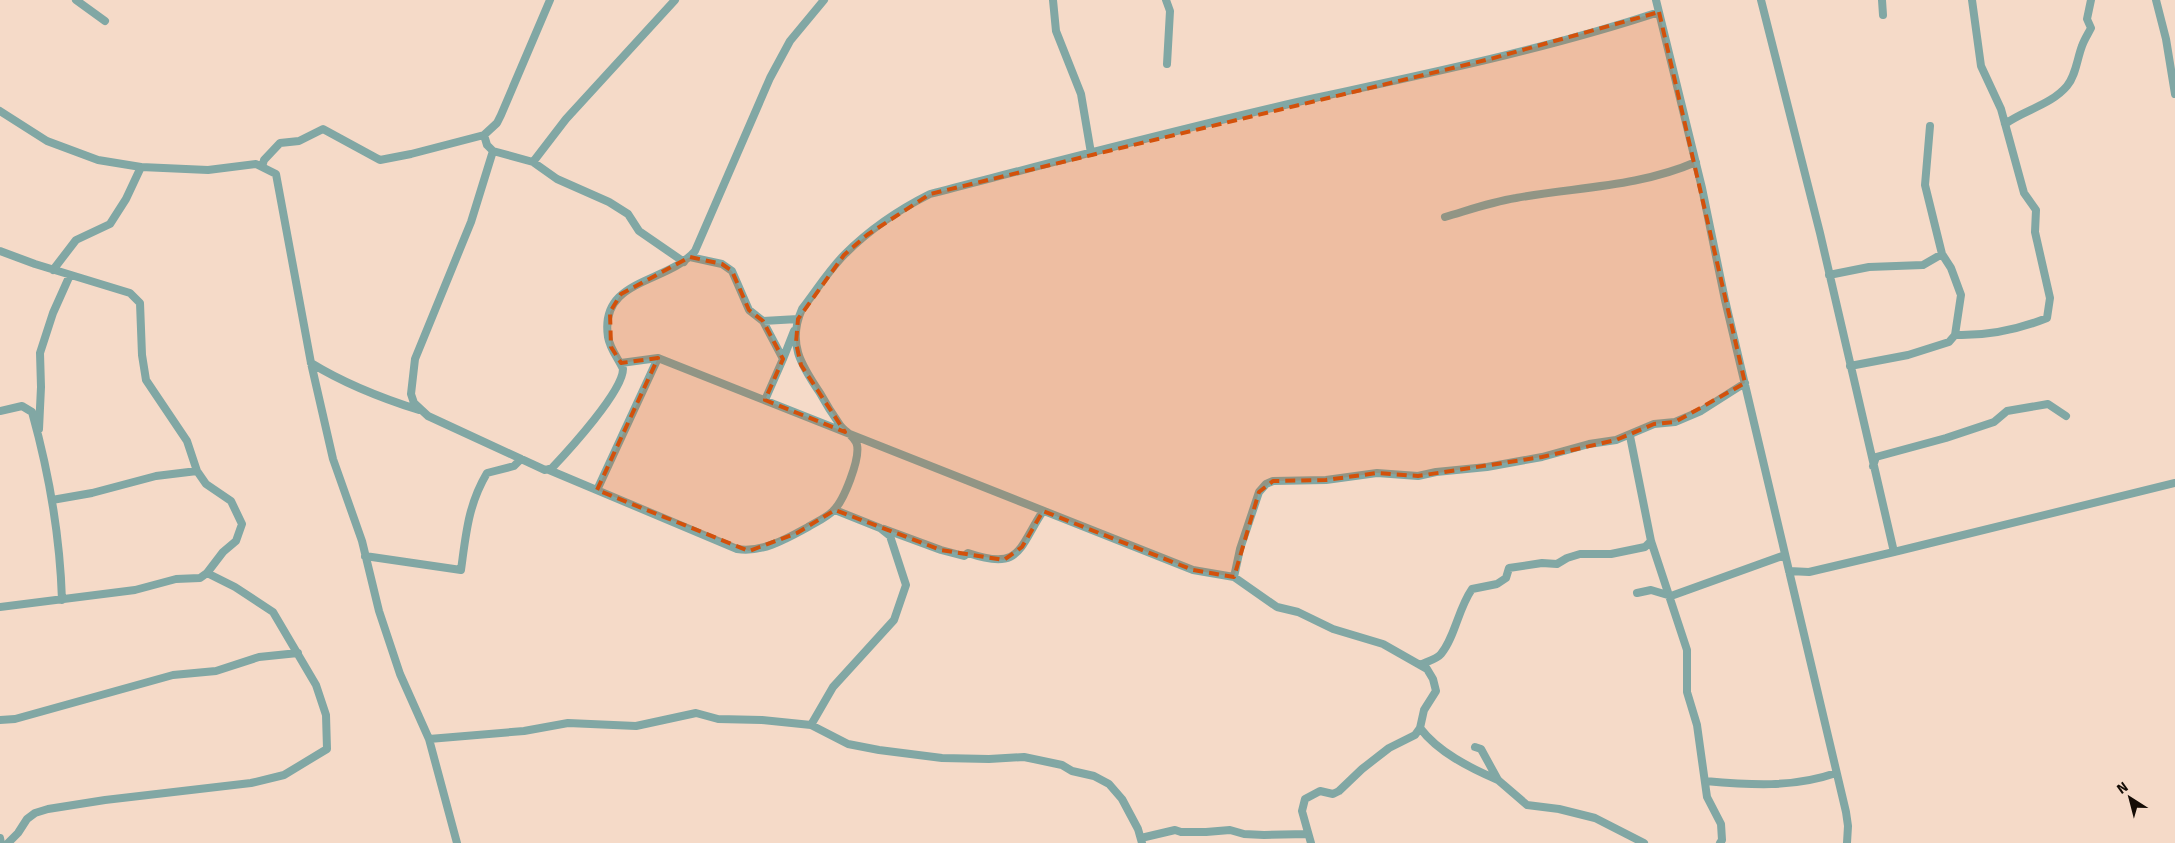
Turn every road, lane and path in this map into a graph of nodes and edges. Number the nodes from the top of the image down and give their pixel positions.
1 (76, 0) edge
2 (550, 0) edge
3 (675, 0) edge
4 (824, 0) edge
5 (1053, 0) edge
6 (1166, 0) edge
7 (1656, 0) edge
8 (1761, 0) edge
9 (1882, 0) edge
10 (1972, 0) edge
11 (2091, 0) edge
12 (2156, 0) edge
13 (1659, 12) junction
14 (1883, 15) dead end
15 (105, 21) dead end
16 (1167, 64) dead end
17 (2175, 94) edge
18 (0, 111) edge
19 (2005, 124) junction
20 (1930, 126) dead end
21 (484, 135) junction
22 (493, 152) junction
23 (1091, 153) junction
24 (533, 162) junction
25 (1696, 162) junction
26 (141, 167) junction
27 (262, 167) junction
28 (1445, 217) dead end
29 (0, 251) edge
30 (1942, 254) junction
31 (687, 260) junction
32 (53, 270) junction
33 (70, 275) junction
34 (1829, 275) junction
35 (764, 321) junction
36 (796, 323) junction
37 (1955, 335) junction
38 (658, 358) junction
39 (783, 359) junction
40 (311, 363) junction
41 (621, 363) junction
42 (1850, 366) junction
43 (1746, 383) junction
44 (765, 400) junction
45 (420, 410) junction
46 (0, 411) edge
47 (2066, 416) dead end
48 (850, 434) junction
49 (39, 436) junction
50 (1630, 436) junction
51 (521, 459) junction
52 (1873, 466) junction
53 (549, 470) junction
54 (197, 471) junction
55 (2175, 483) edge
56 (597, 490) junction
57 (52, 500) junction
58 (835, 510) junction
59 (1043, 511) junction
60 (880, 528) junction
61 (1650, 541) junction
62 (1894, 552) junction
63 (1785, 555) junction
64 (365, 556) junction
65 (1789, 571) junction
66 (207, 573) junction
67 (1234, 577) junction
68 (1636, 593) dead end
69 (1669, 596) junction
70 (62, 600) junction
71 (0, 607) edge
72 (298, 653) junction
73 (1420, 665) junction
74 (0, 720) edge
75 (811, 725) junction
76 (1420, 728) junction
77 (429, 739) junction
78 (1475, 747) dead end
79 (1836, 773) junction
80 (1498, 780) junction
81 (1706, 781) junction
82 (1308, 834) junction
83 (0, 838) edge
84 (1141, 840) edge
85 (1, 843) edge
86 (8, 843) edge
87 (457, 843) edge
88 (1311, 843) edge
89 (1644, 843) edge
90 (1720, 843) edge
91 (1848, 843) edge

1 - 15 street
2 - 21 street
3 - 24 street
4 - 31 street
5 - 23 street
6 - 16 street
7 - 13 street
8 - 34 street
9 - 14 street
10 - 19 street
11 - 19 street
12 - 17 street
13 - 23 street
13 - 25 street
18 - 26 street
19 - 37 street
20 - 30 street
21 - 22 street
21 - 27 street
22 - 24 street
22 - 45 street
23 - 36 street
24 - 31 street
25 - 28 street
25 - 43 street
26 - 27 street
26 - 32 street
27 - 40 street
29 - 32 street
30 - 34 street
30 - 37 street
31 - 35 street
31 - 41 street
32 - 33 street
33 - 49 street
33 - 54 street
34 - 42 street
35 - 36 street
35 - 39 street
36 - 39 street
36 - 48 street
37 - 42 street
38 - 41 street
38 - 44 street
38 - 56 street
39 - 44 street
40 - 45 street
40 - 64 street
41 - 53 street
42 - 52 street
43 - 50 street
43 - 63 street
44 - 48 street
45 - 51 street
46 - 49 street
47 - 52 street
48 - 58 street
48 - 59 street
49 - 57 street
50 - 61 street
50 - 67 street
51 - 53 street
51 - 64 street
52 - 62 street
53 - 56 street
54 - 57 street
54 - 66 street
55 - 62 street
56 - 58 street
57 - 70 street
58 - 60 street
59 - 60 street
59 - 67 street
60 - 75 street
61 - 69 street
61 - 73 street
62 - 65 street
63 - 65 street
63 - 69 street
64 - 77 street
65 - 79 street
66 - 70 street
66 - 72 street
67 - 73 street
68 - 69 street
69 - 81 street
70 - 71 street
72 - 74 street
72 - 86 street
73 - 76 street
75 - 77 street
75 - 84 street
76 - 80 street
76 - 82 street
77 - 87 street
78 - 80 street
79 - 81 street
79 - 91 street
80 - 89 street
81 - 90 street
82 - 84 street
82 - 88 street
83 - 85 street

